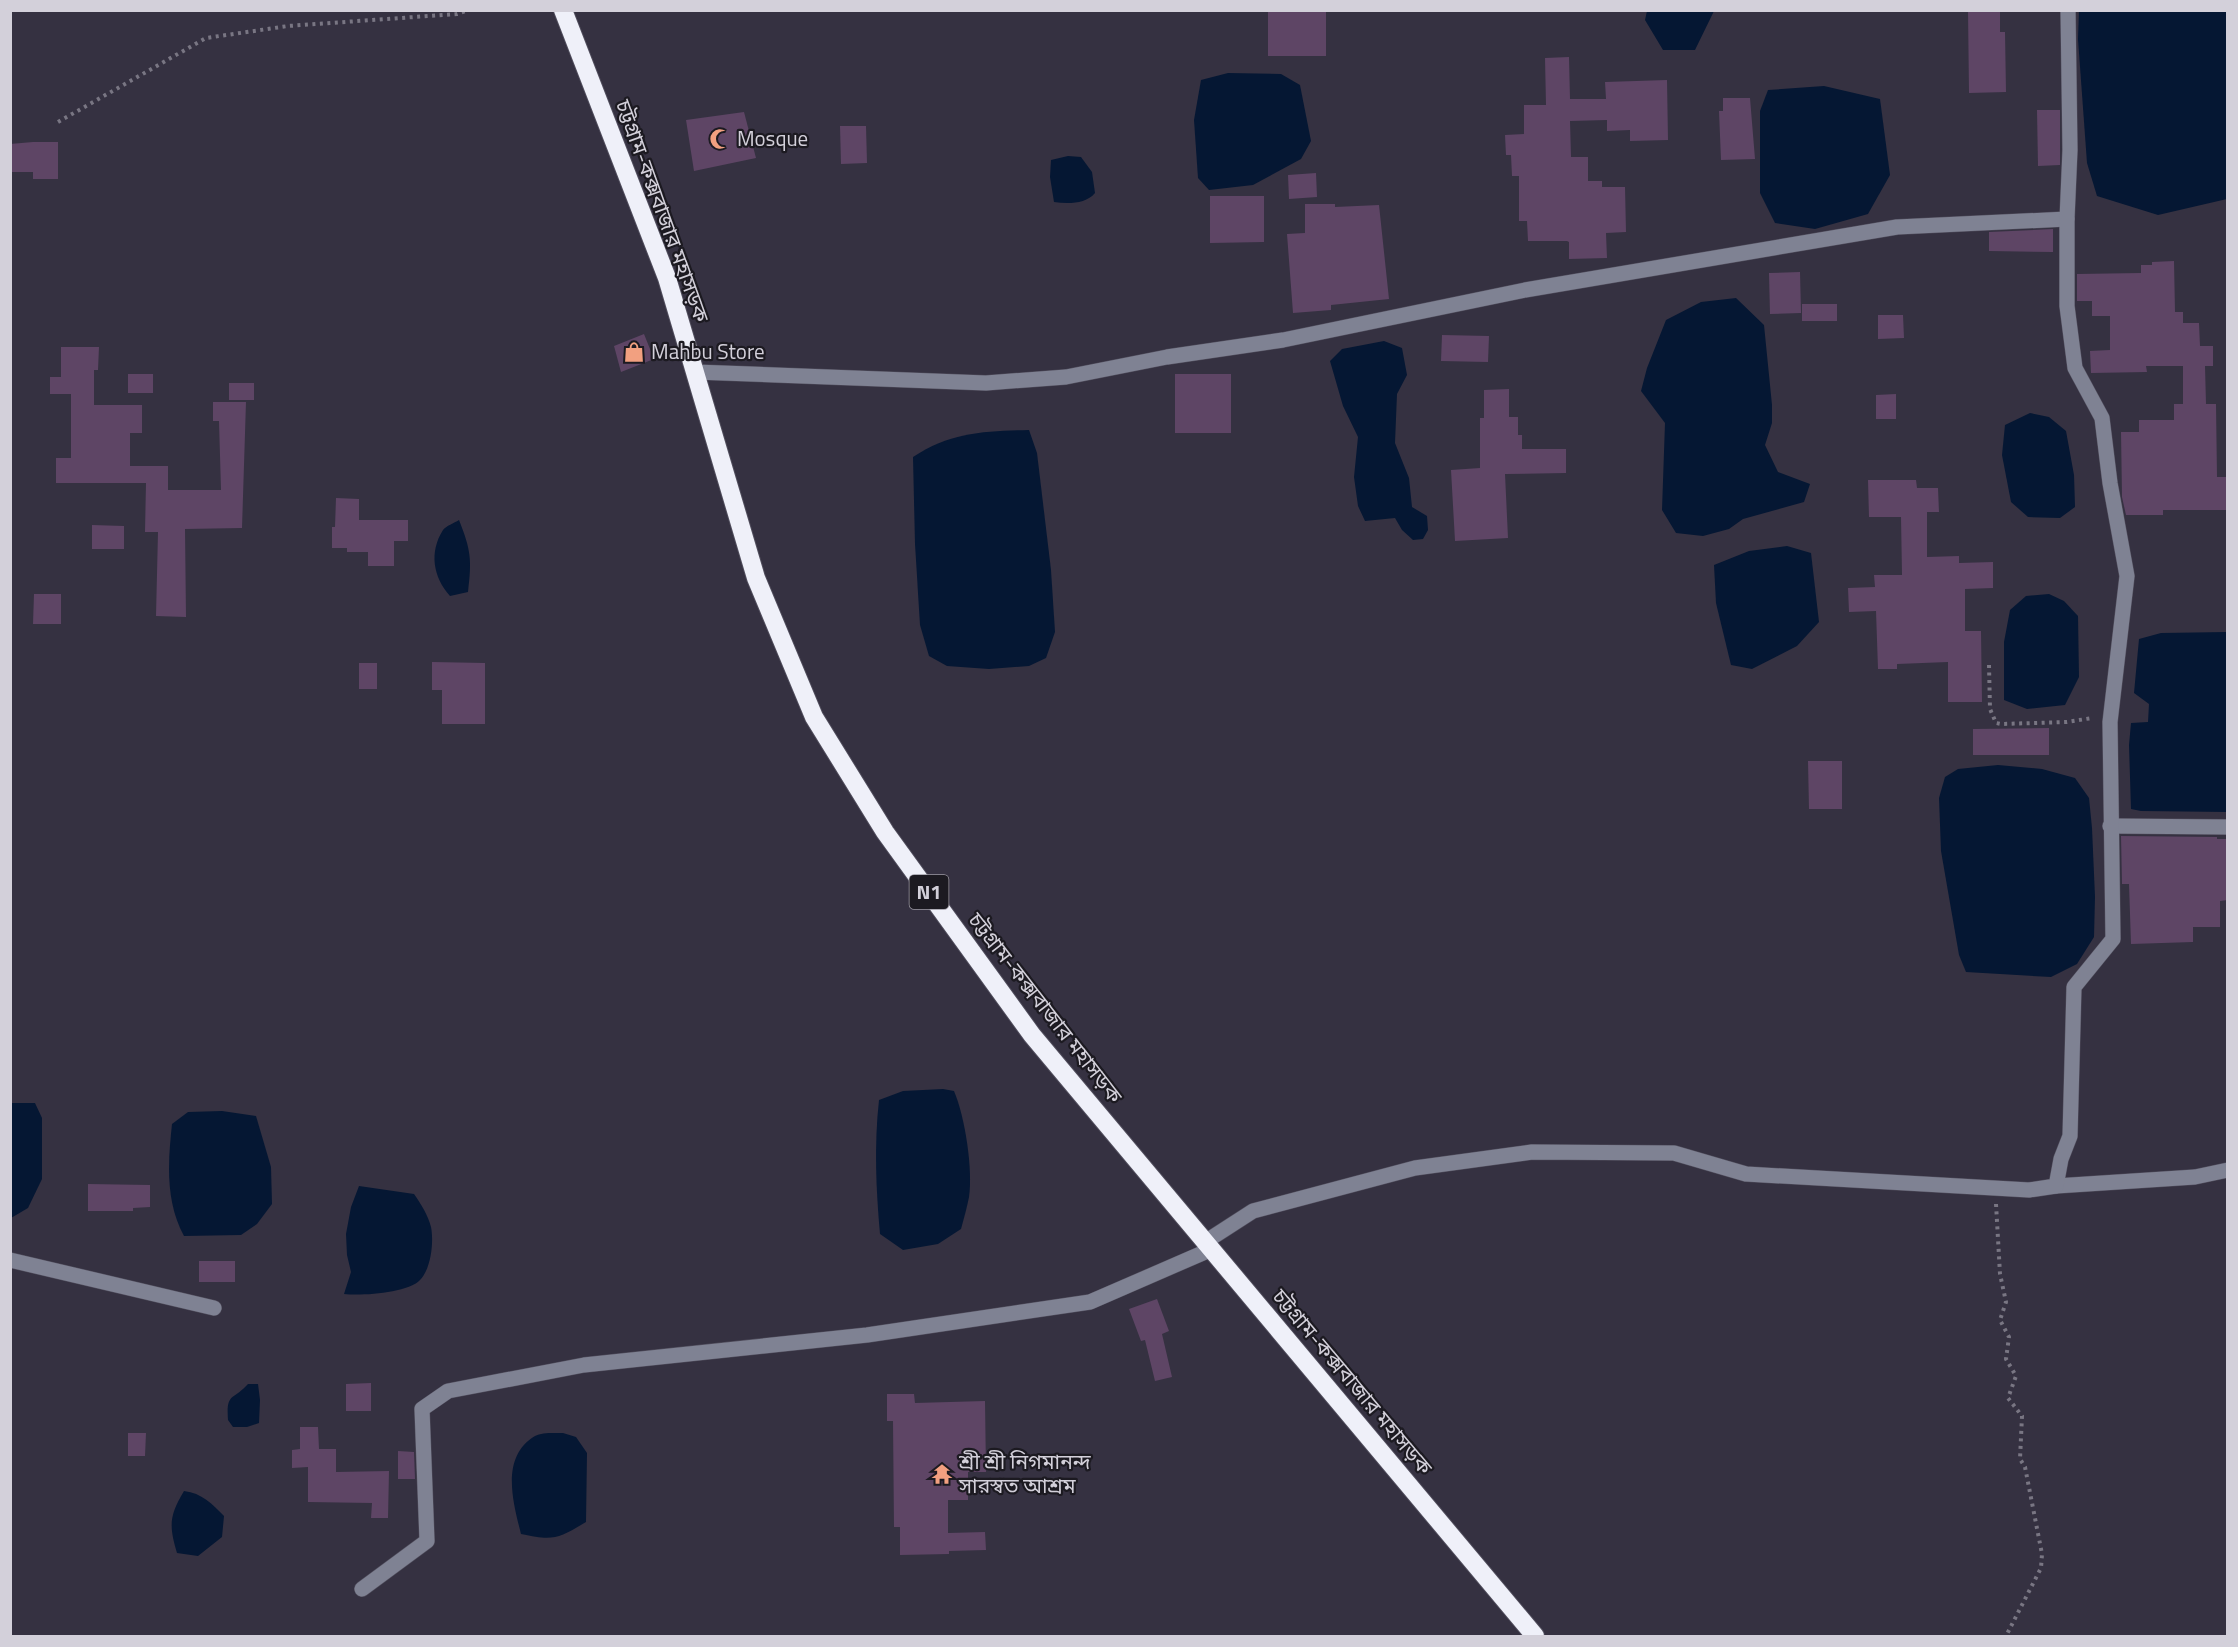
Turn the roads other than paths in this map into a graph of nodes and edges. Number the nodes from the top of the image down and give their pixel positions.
1 (563, 10) edge
2 (2068, 10) edge
3 (2067, 219) junction
4 (695, 372) junction
5 (2110, 826) junction
6 (2228, 827) edge
7 (2228, 1170) edge
8 (2056, 1186) junction
9 (1208, 1245) junction
10 (10, 1260) edge
11 (214, 1308) dead end
12 (362, 1589) dead end
13 (1535, 1636) edge

1 - 4 highway, চট্টগ্রাম-কক্সবাজার মহাসড়ক / N1
2 - 3 street
3 - 4 street
3 - 5 street
4 - 9 highway, চট্টগ্রাম-কক্সবাজার মহাসড়ক / N1
5 - 6 street
5 - 8 street
7 - 8 street
8 - 9 street
9 - 12 street
9 - 13 highway, চট্টগ্রাম-কক্সবাজার মহাসড়ক / N1
10 - 11 street

